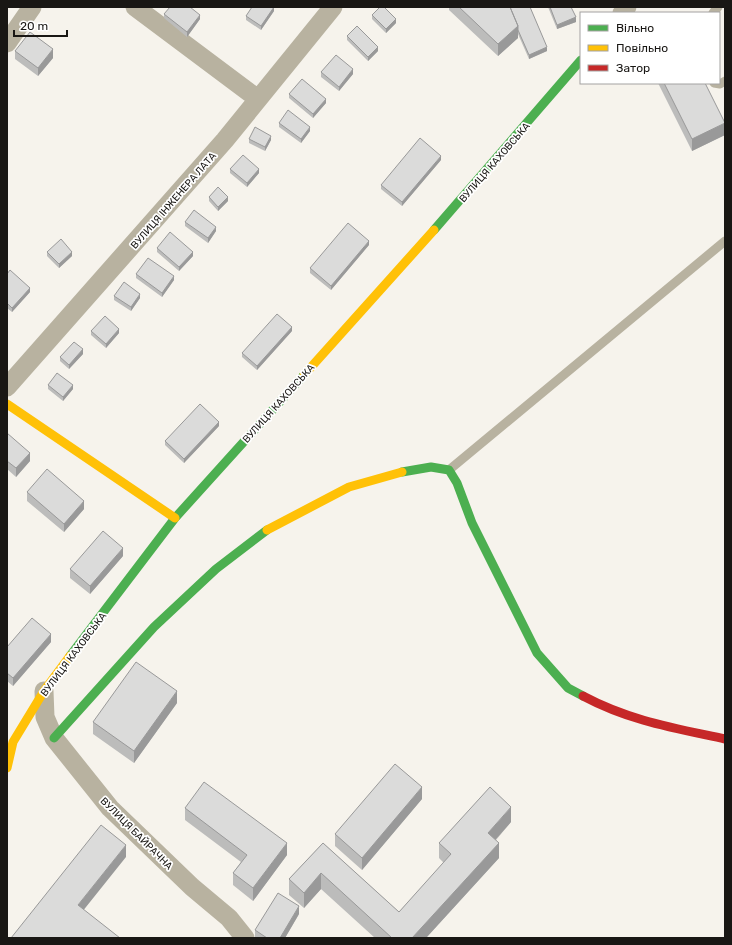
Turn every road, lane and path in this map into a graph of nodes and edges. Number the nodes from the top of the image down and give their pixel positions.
1 (32, 7) edge
2 (135, 7) edge
3 (333, 7) edge
4 (7, 43) edge
5 (580, 61) edge
6 (258, 99) junction
7 (725, 241) edge
8 (7, 387) edge
9 (7, 404) edge
10 (449, 470) junction
11 (175, 518) junction
12 (44, 691) junction
13 (54, 738) junction
14 (725, 739) edge
15 (7, 768) edge
16 (245, 938) edge

1 - 4 street
2 - 6 street
3 - 6 street, ВУЛИЦЯ ІНЖЕНЕРА ЛАТА
5 - 11 street, ВУЛИЦЯ КАХОВСЬКА
6 - 8 street, ВУЛИЦЯ ІНЖЕНЕРА ЛАТА
7 - 10 lane
9 - 11 street
10 - 13 street
10 - 14 street
11 - 12 street, ВУЛИЦЯ КАХОВСЬКА
12 - 13 street, ВУЛИЦЯ БАЙРАЧНА
12 - 15 street, ВУЛИЦЯ КАХОВСЬКА
13 - 16 street, ВУЛИЦЯ БАЙРАЧНА

